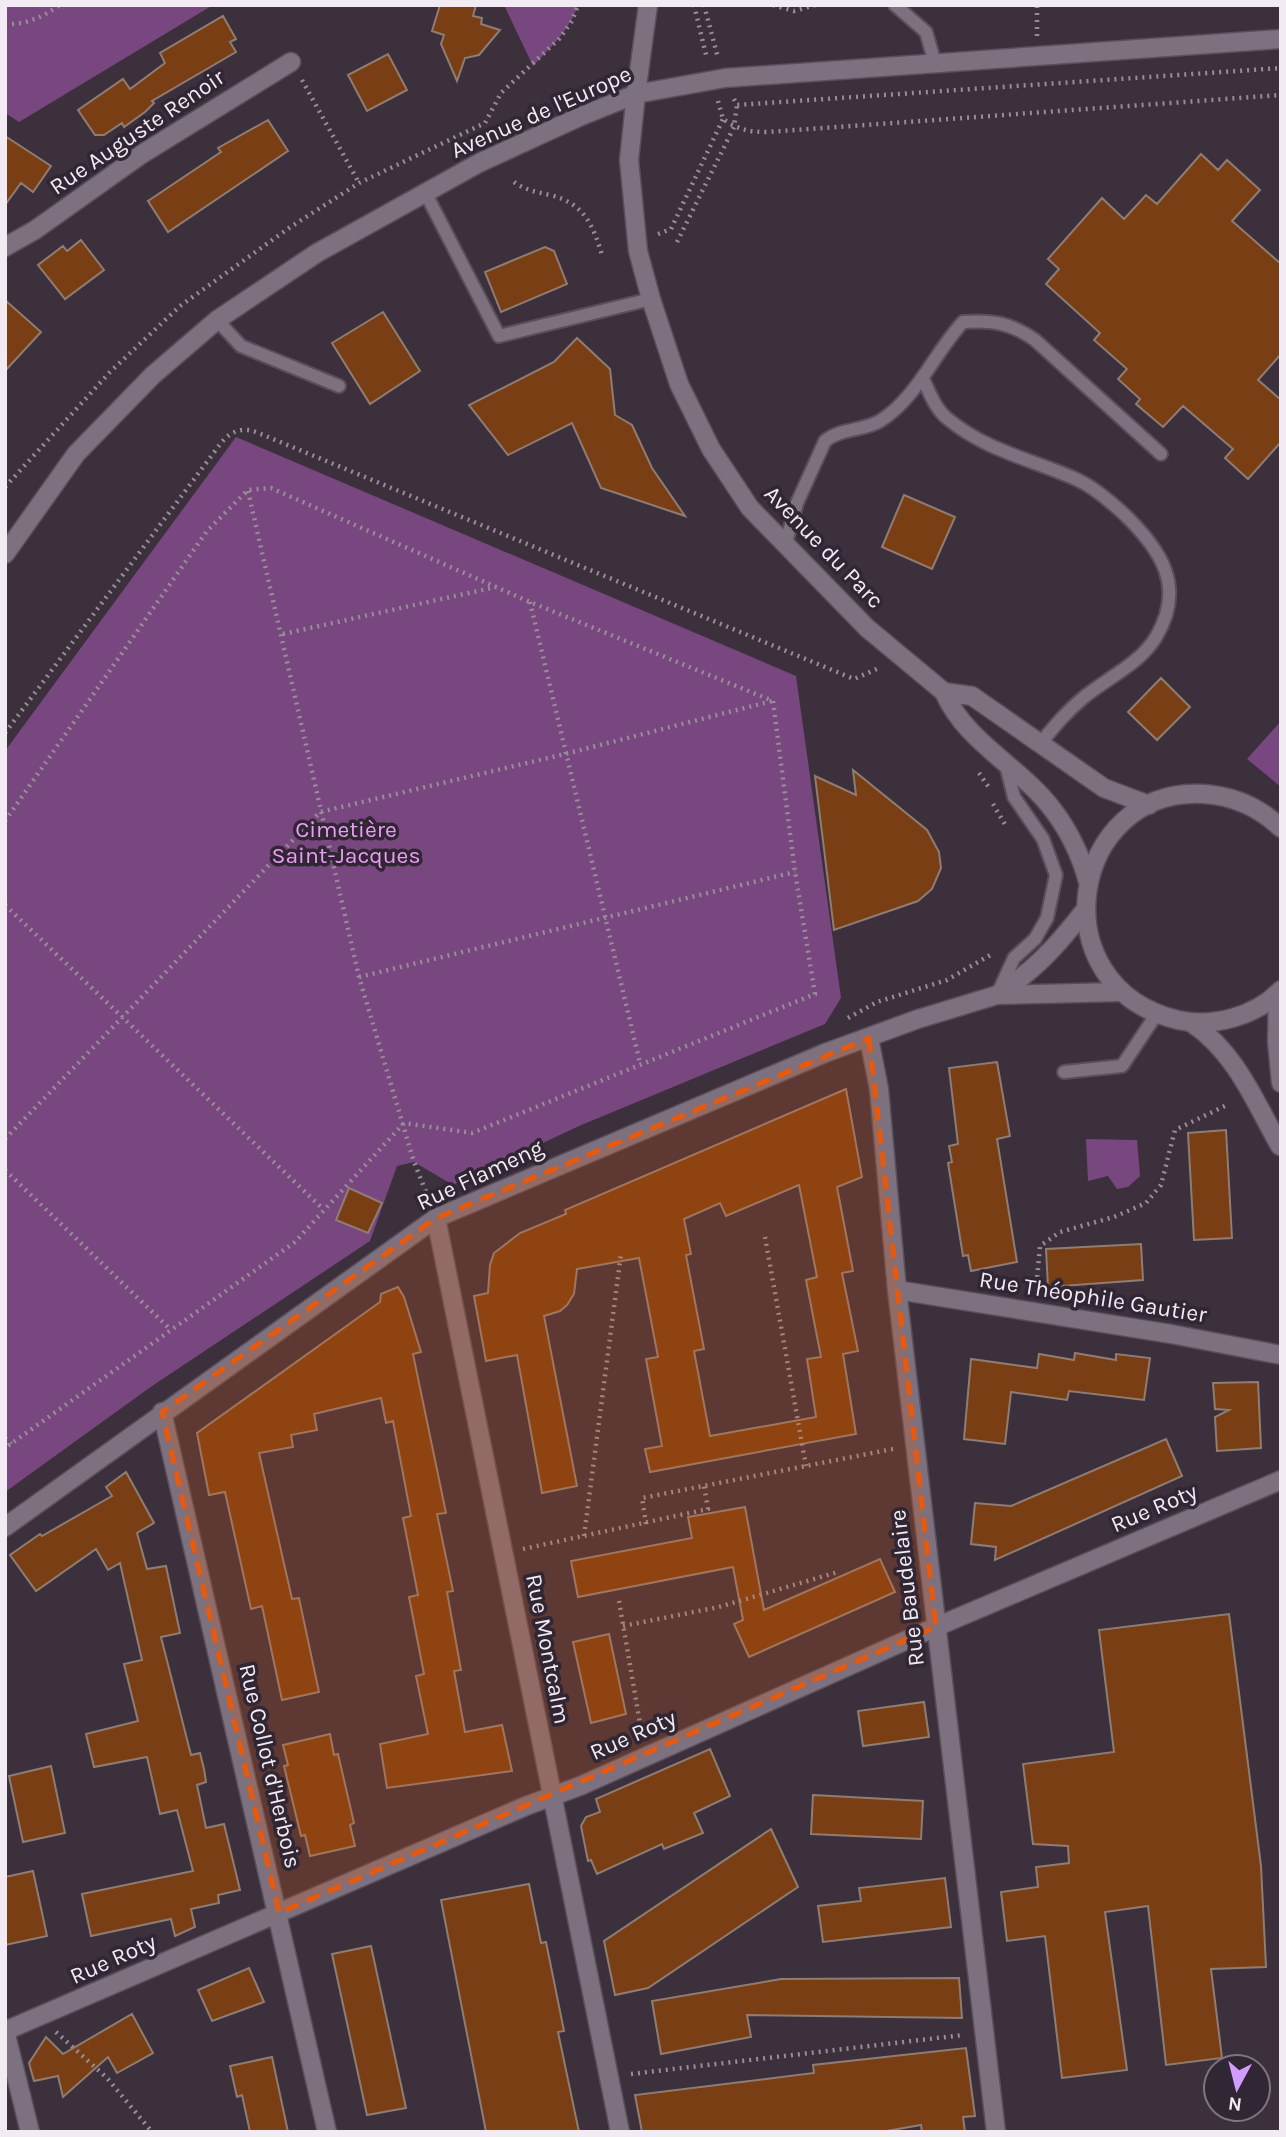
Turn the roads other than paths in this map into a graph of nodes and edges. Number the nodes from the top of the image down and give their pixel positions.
1 (648, 5) edge
2 (895, 5) edge
3 (1281, 38) edge
4 (291, 62) road end
5 (935, 63) junction
6 (636, 94) junction
7 (425, 192) junction
8 (7, 243) edge
9 (651, 299) junction
10 (217, 320) junction
11 (923, 379) junction
12 (339, 386) dead end
13 (1161, 454) dead end
14 (785, 546) junction
15 (5, 554) edge
16 (944, 692) junction
17 (1040, 745) junction
18 (1006, 764) junction
19 (1149, 805) junction
20 (1281, 828) edge
21 (1088, 882) junction
22 (1085, 910) junction
23 (1121, 992) junction
24 (1279, 992) edge
25 (997, 995) junction
26 (1156, 1015) junction
27 (1192, 1023) junction
28 (869, 1038) junction
29 (1064, 1072) dead end
30 (1281, 1083) edge
31 (1281, 1115) edge
32 (1281, 1146) edge
33 (1281, 1152) edge
34 (436, 1218) junction
35 (897, 1290) junction
36 (1281, 1355) edge
37 (163, 1412) junction
38 (1281, 1480) edge
39 (5, 1527) edge
40 (936, 1626) junction
41 (552, 1796) junction
42 (279, 1913) junction
43 (5, 2031) edge
44 (30, 2132) edge
45 (327, 2132) edge
46 (620, 2132) edge
47 (996, 2132) edge

1 - 6 street, Avenue du Parc
2 - 5 lane
3 - 5 street, Avenue de l'Europe
4 - 8 street, Rue Auguste Renoir
5 - 6 street, Avenue de l'Europe
6 - 7 street, Avenue de l'Europe
6 - 9 street, Avenue du Parc
7 - 9 lane
7 - 10 street, Avenue de l'Europe
9 - 14 street, Avenue du Parc
10 - 12 lane
10 - 15 street, Avenue de l'Europe
11 - 13 lane
11 - 14 lane
11 - 17 lane
14 - 16 street, Avenue du Parc
16 - 17 street, Avenue du Parc
16 - 18 street, Avenue du Parc
17 - 19 street, Avenue du Parc
18 - 21 street, Avenue du Parc
18 - 25 lane
19 - 20 street
19 - 21 street
21 - 22 street
22 - 23 street
22 - 25 street, Rue Flameng
23 - 25 street, Rue Flameng
23 - 26 street
24 - 27 street
24 - 30 street
25 - 28 street, Rue Flameng
26 - 27 street
26 - 29 lane
27 - 32 street
28 - 34 street, Rue Flameng
28 - 35 street, Rue Baudelaire
31 - 32 street
32 - 33 street
34 - 37 street, Rue Flameng
34 - 41 street, Rue Montcalm
35 - 36 street, Rue Théophile Gautier
35 - 40 street, Rue Baudelaire
37 - 39 street, Rue Flameng
37 - 42 street, Rue Collot d'Herbois
38 - 40 street, Rue Roty
40 - 41 street, Rue Roty
40 - 47 street, Rue Baudelaire
41 - 42 street, Rue Roty
41 - 46 street, Rue Montcalm
42 - 43 street, Rue Roty
42 - 45 street, Rue Collot d'Herbois
43 - 44 street

